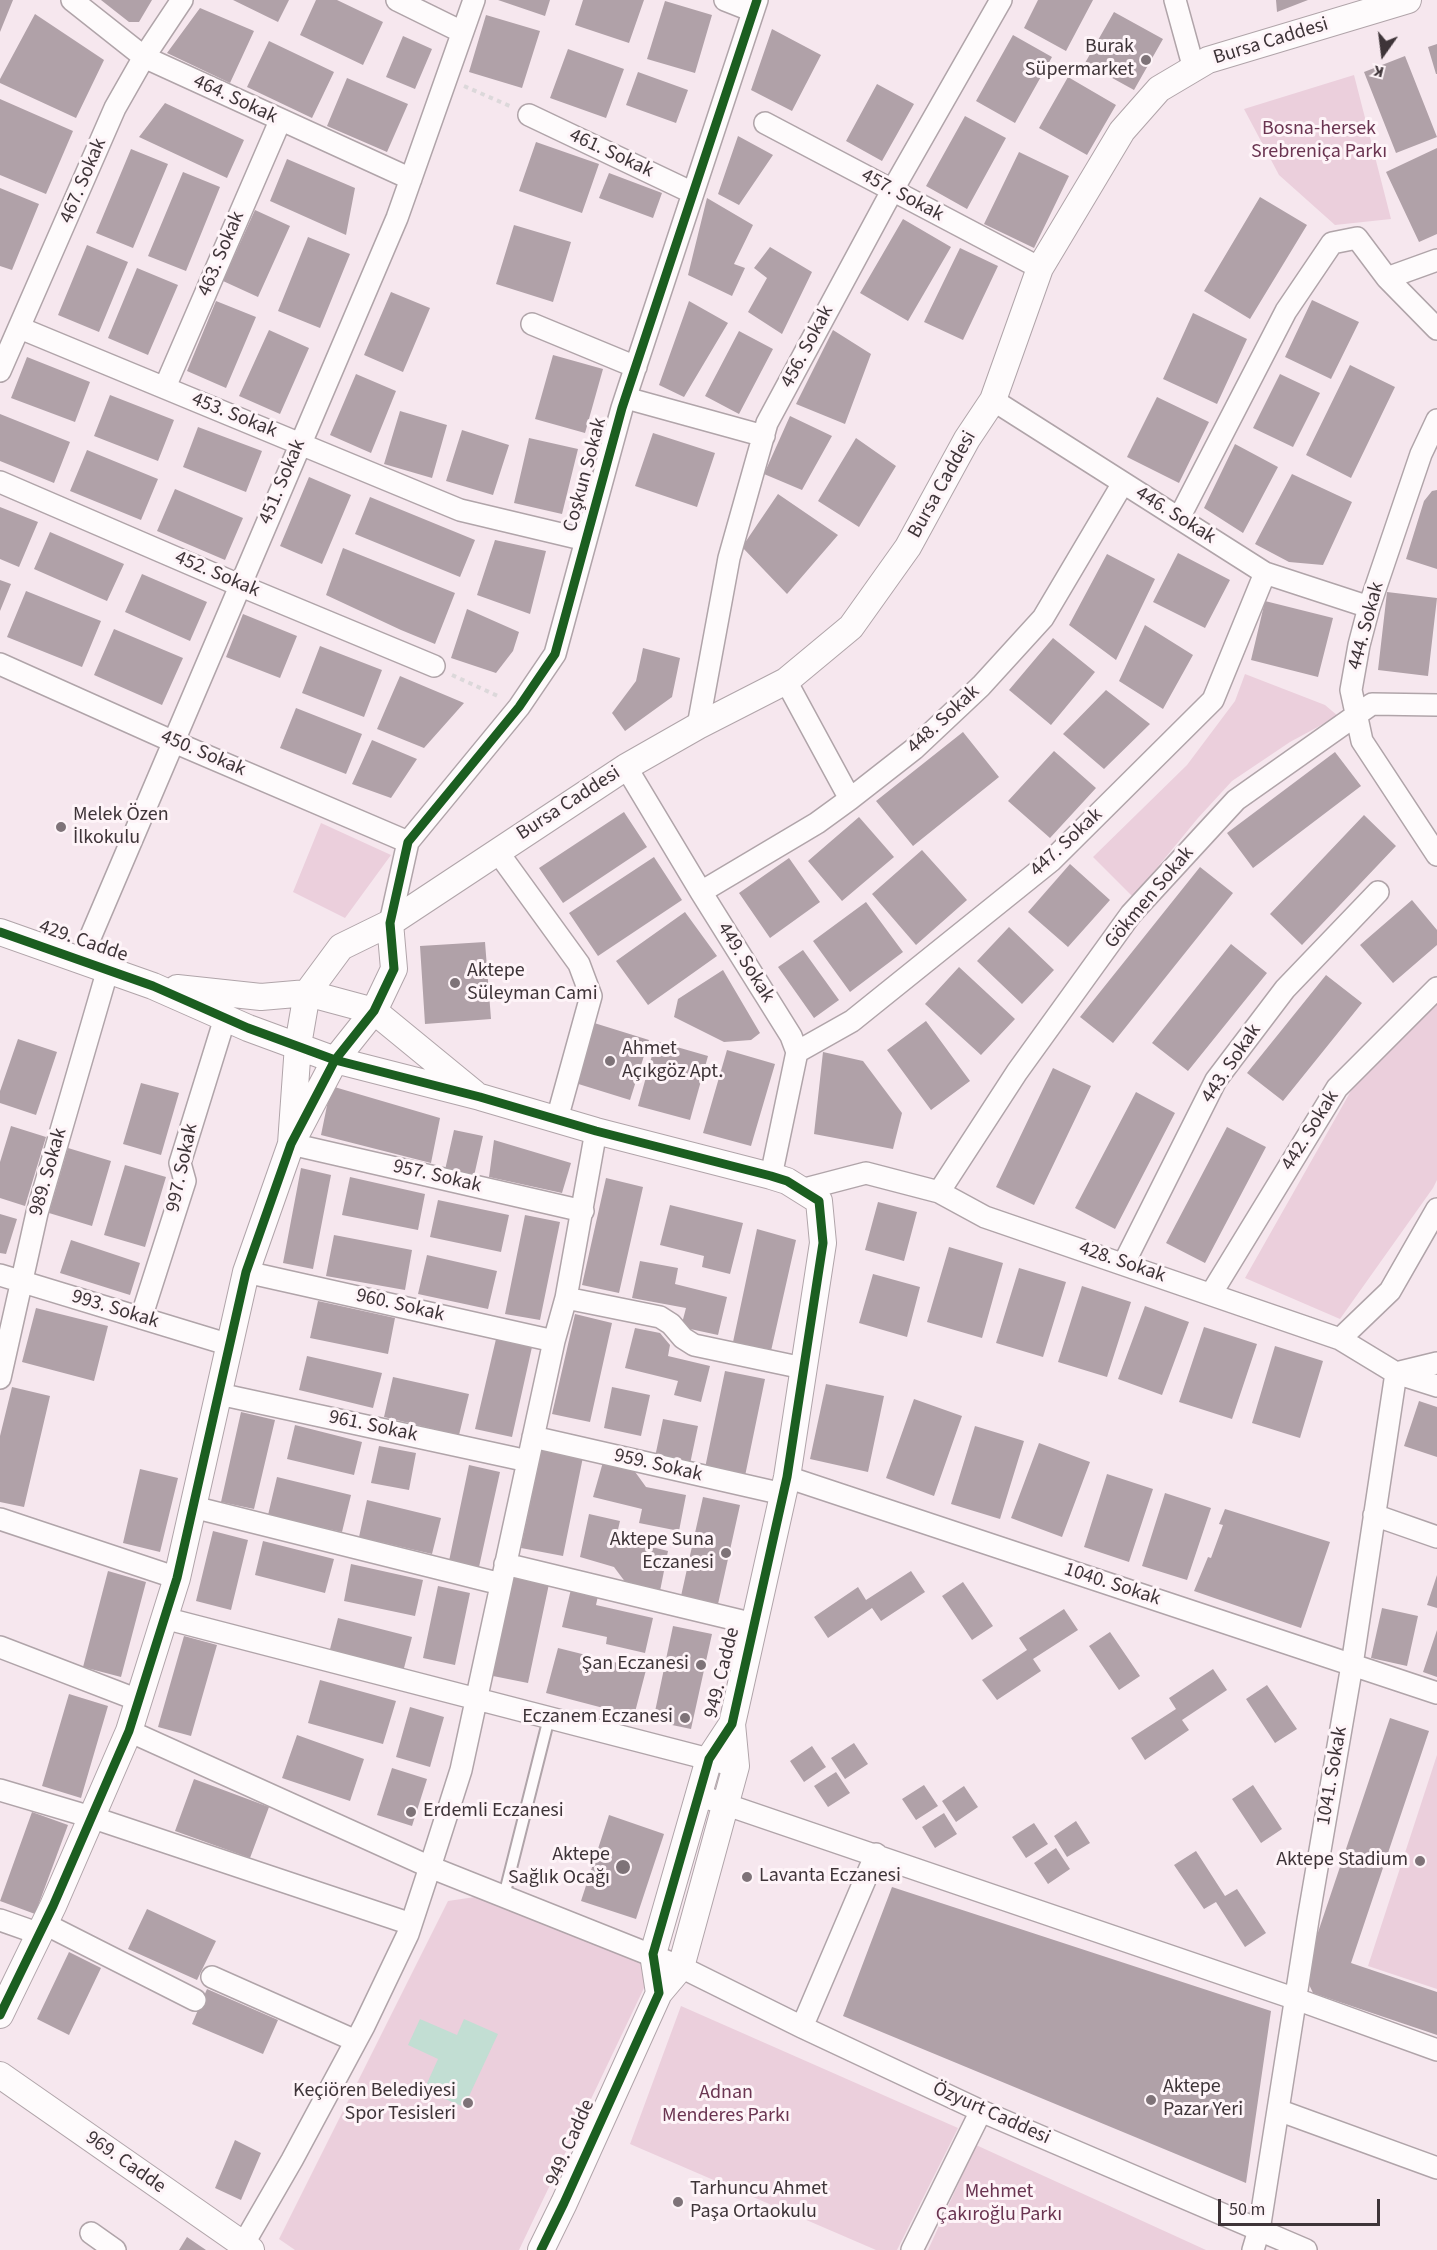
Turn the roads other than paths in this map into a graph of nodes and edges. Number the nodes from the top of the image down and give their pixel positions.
1 (72, 0) edge
2 (182, 0) edge
3 (397, 0) edge
4 (474, 0) edge
5 (725, 0) edge
6 (1001, 0) edge
7 (1175, 0) edge
8 (1408, 0) edge
9 (755, 6) edge
10 (462, 32) junction
11 (144, 57) junction
12 (1194, 69) junction
13 (529, 115) road end
14 (280, 120) junction
15 (765, 123) dead end
16 (411, 179) junction
17 (892, 191) junction
18 (693, 193) junction
19 (1437, 260) edge
20 (1041, 268) junction
21 (1387, 278) junction
22 (532, 324) dead end
23 (20, 328) junction
24 (1437, 329) edge
25 (636, 367) junction
26 (0, 371) edge
27 (165, 387) junction
28 (626, 398) junction
29 (993, 400) junction
30 (1437, 420) edge
31 (764, 436) junction
32 (300, 443) junction
33 (1429, 456) edge
34 (0, 482) edge
35 (1123, 483) junction
36 (1179, 518) junction
37 (586, 540) junction
38 (1265, 573) junction
39 (239, 585) junction
40 (1369, 607) junction
41 (0, 664) edge
42 (434, 666) road end
43 (786, 681) junction
44 (1437, 705) edge
45 (1356, 713) junction
46 (699, 726) junction
47 (174, 742) junction
48 (626, 767) junction
49 (850, 799) junction
50 (408, 842) junction
51 (496, 851) junction
52 (1437, 855) edge
53 (701, 892) junction
54 (1378, 892) dead end
55 (390, 923) junction
56 (0, 932) edge
57 (81, 959) junction
58 (108, 969) junction
59 (153, 986) junction
60 (1437, 988) edge
61 (308, 993) junction
62 (375, 1011) junction
63 (225, 1018) junction
64 (298, 1045) junction
65 (797, 1052) junction
66 (336, 1060) junction
67 (480, 1097) junction
68 (557, 1119) junction
69 (596, 1131) junction
70 (291, 1144) junction
71 (771, 1176) junction
72 (801, 1190) junction
73 (939, 1192) junction
74 (1437, 1209) edge
75 (583, 1211) junction
76 (1124, 1263) junction
77 (246, 1272) junction
78 (0, 1275) edge
79 (22, 1282) junction
80 (1211, 1294) junction
81 (566, 1298) junction
82 (141, 1318) junction
83 (1340, 1339) junction
84 (554, 1341) junction
85 (230, 1345) junction
86 (1437, 1363) edge
87 (803, 1368) junction
88 (1396, 1373) junction
89 (0, 1378) edge
90 (1437, 1386) edge
91 (219, 1394) junction
92 (533, 1437) junction
93 (528, 1461) junction
94 (785, 1486) junction
95 (193, 1508) junction
96 (1374, 1515) junction
97 (0, 1519) edge
98 (1437, 1537) edge
99 (503, 1574) junction
100 (177, 1578) junction
101 (164, 1618) junction
102 (754, 1623) junction
103 (0, 1647) edge
104 (1352, 1665) junction
105 (1437, 1693) edge
106 (477, 1695) junction
107 (138, 1700) junction
108 (551, 1713) junction
109 (129, 1731) junction
110 (724, 1757) junction
111 (0, 1790) edge
112 (698, 1794) junction
113 (726, 1804) junction
114 (91, 1817) junction
115 (876, 1854) junction
116 (432, 1863) junction
117 (506, 1891) junction
118 (0, 1920) edge
119 (411, 1924) junction
120 (42, 1929) junction
121 (654, 1948) junction
122 (683, 1960) junction
123 (212, 1977) dead end
124 (659, 1993) junction
125 (1296, 1999) junction
126 (195, 2000) dead end
127 (0, 2015) edge
128 (802, 2027) junction
129 (356, 2041) junction
130 (1437, 2050) edge
131 (0, 2075) edge
132 (981, 2110) junction
133 (1278, 2110) junction
134 (1437, 2168) edge
135 (91, 2233) dead end
136 (1256, 2240) edge
137 (245, 2248) edge
138 (115, 2250) edge
139 (541, 2250) edge
140 (912, 2250) edge
141 (1306, 2250) edge

1 - 11 street, 464. Sokak
2 - 11 street, 467. Sokak
3 - 10 street
4 - 10 street, 451. Sokak
5 - 9 street
6 - 17 street, 456. Sokak
7 - 12 street
8 - 12 street, Bursa Caddesi
9 - 18 street, Coşkun Sokak
10 - 16 street, 451. Sokak
11 - 14 street, 464. Sokak
11 - 23 street, 467. Sokak
12 - 20 street, Bursa Caddesi
13 - 18 street, 461. Sokak
14 - 16 street, 464. Sokak
14 - 27 street, 463. Sokak
15 - 17 street, 457. Sokak
16 - 32 street, 451. Sokak
17 - 20 street, 457. Sokak
17 - 31 street, 456. Sokak
18 - 25 street, Coşkun Sokak
19 - 21 street
20 - 29 street, Bursa Caddesi
21 - 24 street
21 - 36 street
22 - 25 street
23 - 26 street, 467. Sokak
23 - 27 street, 453. Sokak
25 - 28 street, Coşkun Sokak
27 - 32 street, 453. Sokak
28 - 31 street
28 - 37 street, Coşkun Sokak
29 - 35 street, 446. Sokak
29 - 43 street, Bursa Caddesi
30 - 33 street, 444. Sokak
31 - 46 street, 456. Sokak
32 - 37 street, 453. Sokak
32 - 39 street, 451. Sokak
33 - 40 street, 444. Sokak
34 - 39 street, 452. Sokak
35 - 36 street, 446. Sokak
35 - 49 street, 448. Sokak
36 - 38 street, 446. Sokak
37 - 50 street, Coşkun Sokak
38 - 40 street, 446. Sokak
38 - 65 street, 447. Sokak
39 - 42 street, 452. Sokak
39 - 47 street, 451. Sokak
40 - 45 street, 444. Sokak
41 - 47 street, 450. Sokak
43 - 46 street, Bursa Caddesi
43 - 49 street
44 - 45 street, Gökmen Sokak
45 - 52 street, 444. Sokak
45 - 73 street, Gökmen Sokak
46 - 48 street, Bursa Caddesi
47 - 50 street, 450. Sokak
47 - 57 street, 451. Sokak
48 - 51 street, Bursa Caddesi
48 - 53 street, 449. Sokak
49 - 53 street, 448. Sokak
50 - 55 street, Coşkun Sokak
51 - 55 street, Bursa Caddesi
51 - 68 street
53 - 65 street, 449. Sokak
54 - 76 street, 443. Sokak
55 - 61 street, Bursa Caddesi
55 - 62 street
56 - 57 street, 429. Cadde
57 - 58 street, 429. Cadde
58 - 59 street, 429. Cadde
58 - 79 street, 989. Sokak
59 - 61 street
59 - 63 street
60 - 80 street, 442. Sokak
61 - 62 street
61 - 64 street
62 - 66 street
62 - 67 street
63 - 64 street
63 - 82 street, 997. Sokak
64 - 66 street
64 - 70 street
65 - 71 street
66 - 67 street
66 - 70 street
67 - 68 street
68 - 69 street
69 - 71 street
69 - 75 street
70 - 75 street, 957. Sokak
70 - 77 street
71 - 72 street
72 - 73 street, 428. Sokak
72 - 87 street, 949. Cadde
73 - 76 street, 428. Sokak
74 - 83 street
75 - 81 street
76 - 80 street, 428. Sokak
77 - 84 street, 960. Sokak
77 - 85 street
78 - 79 street, 993. Sokak
79 - 82 street, 993. Sokak
79 - 89 street, 989. Sokak
80 - 83 street, 428. Sokak
81 - 84 street
81 - 87 street
82 - 85 street, 993. Sokak
83 - 88 street, 428. Sokak
84 - 92 street
85 - 91 street
86 - 88 street
87 - 94 street, 949. Cadde
88 - 90 street, 428. Sokak
88 - 96 street, 1041. Sokak
91 - 93 street, 961. Sokak
91 - 95 street
92 - 93 street
92 - 94 street, 959. Sokak
93 - 99 street
94 - 102 street, 949. Cadde
94 - 104 street, 1040. Sokak
95 - 99 street
95 - 100 street
96 - 98 street
96 - 104 street, 1041. Sokak
97 - 100 street
99 - 102 street
99 - 106 street
100 - 101 street
101 - 106 street
101 - 107 street
102 - 110 street, 949. Cadde
103 - 107 street
104 - 105 street, 1040. Sokak
104 - 125 street, 1041. Sokak
106 - 108 street
106 - 116 street
107 - 109 street
108 - 110 street
108 - 117 lane
109 - 114 street
109 - 116 street, Özyurt Caddesi
110 - 112 street, 949. Cadde
110 - 113 street
111 - 114 street
112 - 113 street
112 - 121 street, 949. Cadde
113 - 115 street
113 - 122 street
114 - 119 street
114 - 120 street
115 - 125 street
115 - 128 street
116 - 117 street, Özyurt Caddesi
116 - 119 street
117 - 121 street, Özyurt Caddesi
118 - 120 street
119 - 129 street
120 - 126 street
120 - 127 street
121 - 122 street, Özyurt Caddesi
121 - 124 street, 949. Cadde
122 - 124 street
122 - 128 street, Özyurt Caddesi
123 - 129 street
124 - 139 street, 949. Cadde
125 - 130 street
125 - 133 street, 1041. Sokak
128 - 132 street, Özyurt Caddesi
129 - 137 street
131 - 137 street, 969. Cadde
132 - 136 street, Özyurt Caddesi
132 - 140 street
133 - 134 street
133 - 136 street, 1041. Sokak
135 - 138 street
136 - 141 street, Özyurt Caddesi

